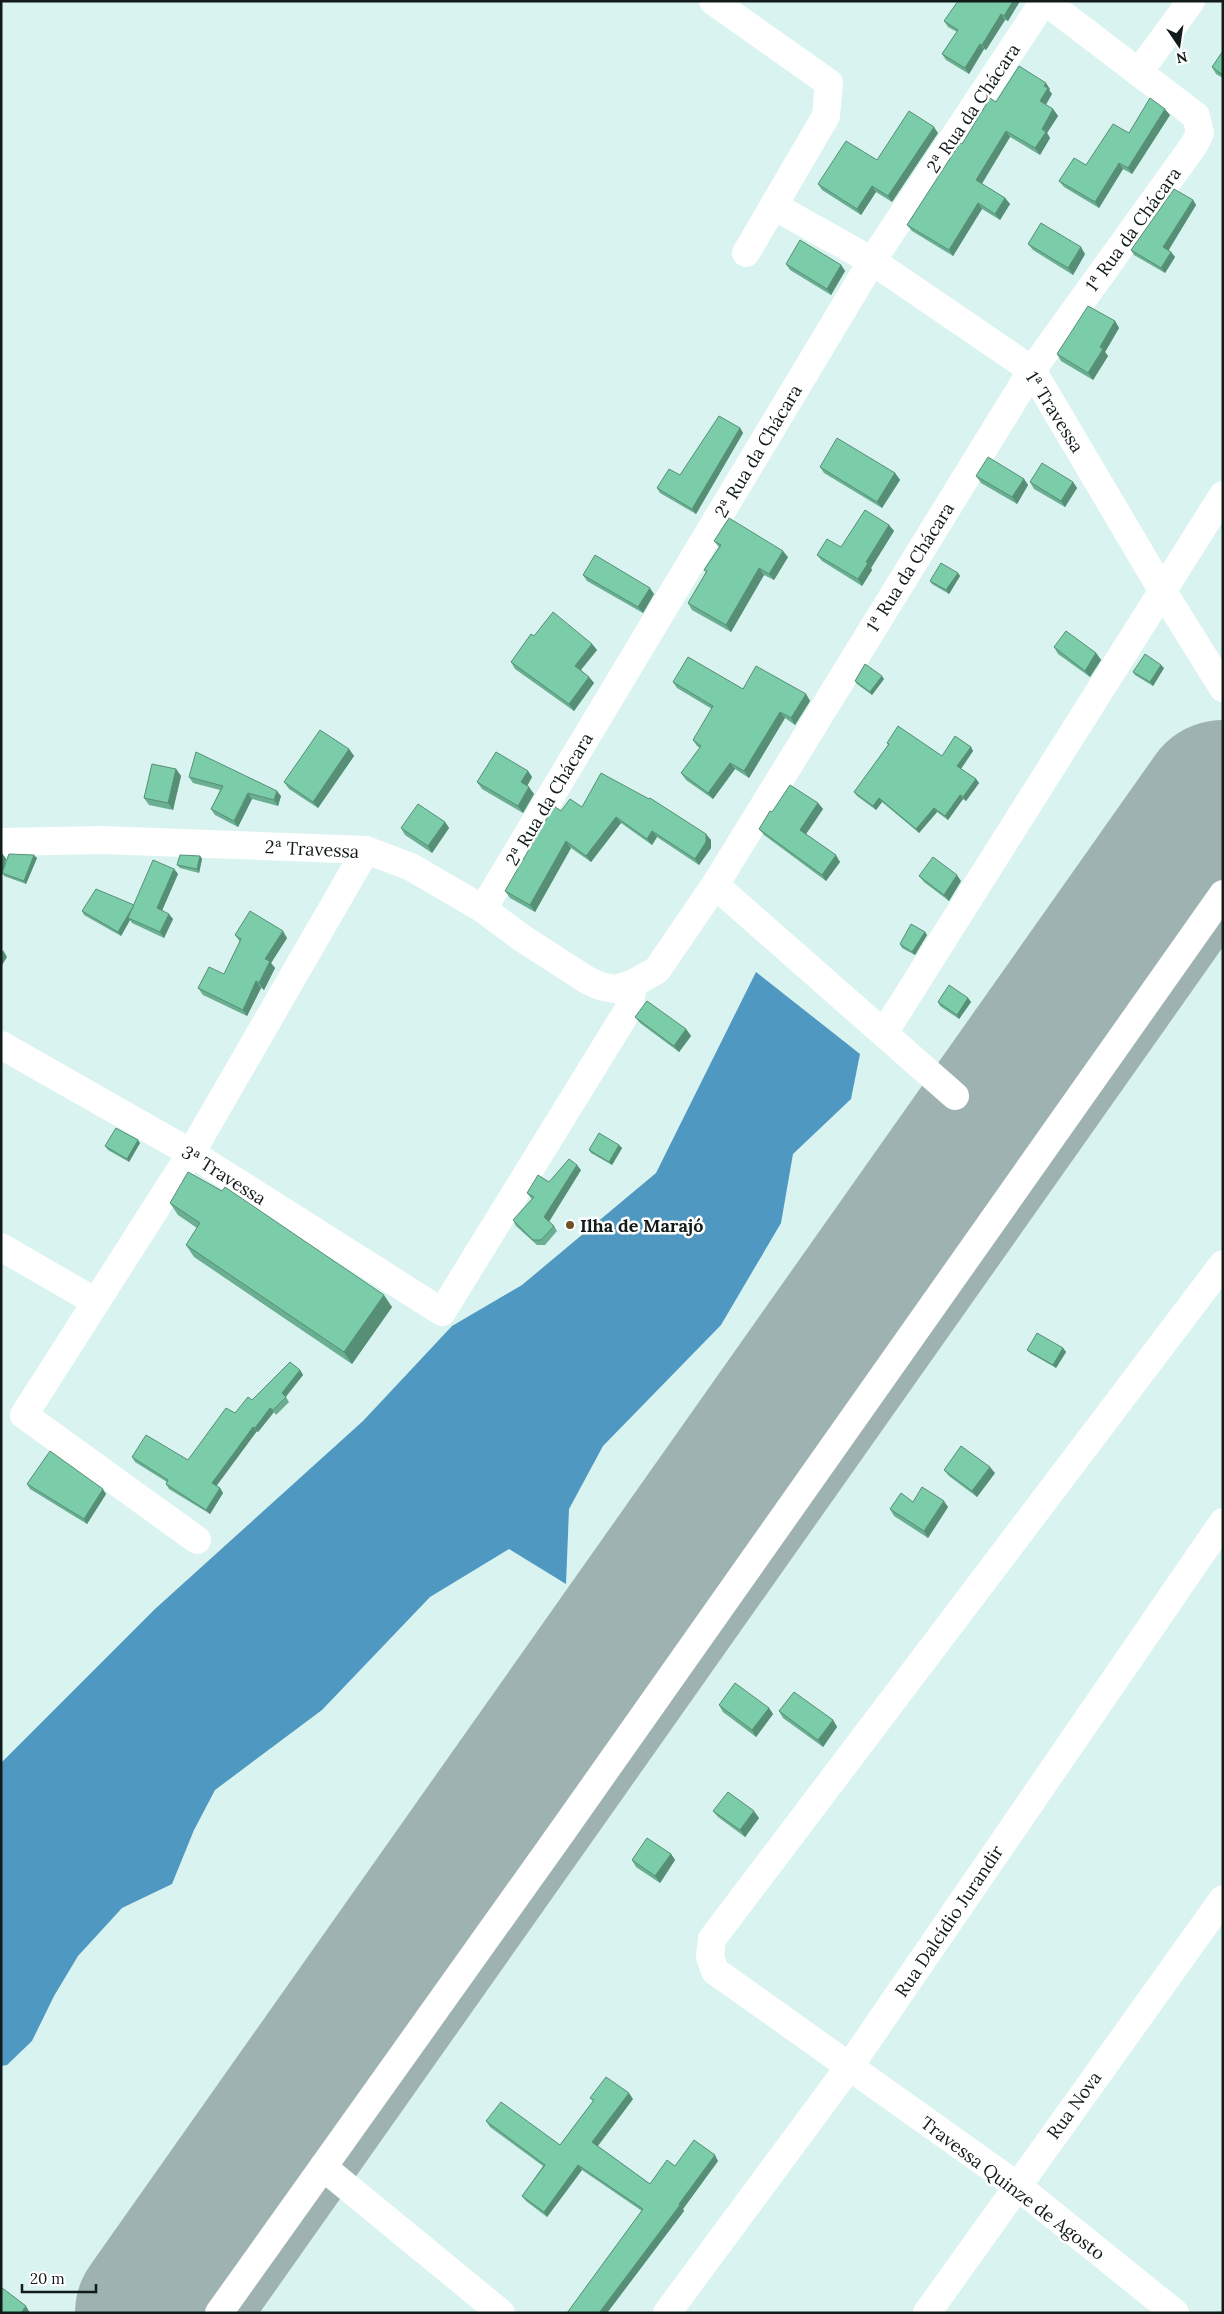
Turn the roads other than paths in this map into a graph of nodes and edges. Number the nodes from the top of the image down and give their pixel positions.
1 (713, 1) edge
2 (1044, 1) edge
3 (1190, 1) edge
4 (1139, 72) junction
5 (1207, 128) edge
6 (774, 206) junction
7 (746, 254) dead end
8 (872, 261) junction
9 (1032, 370) junction
10 (1223, 495) edge
11 (1162, 590) junction
12 (1223, 688) edge
13 (1, 842) edge
14 (366, 850) junction
15 (715, 885) junction
16 (1223, 894) edge
17 (483, 909) junction
18 (625, 986) junction
19 (884, 1033) junction
20 (1, 1045) edge
21 (955, 1096) dead end
22 (191, 1154) junction
23 (1, 1247) edge
24 (1223, 1264) edge
25 (96, 1302) junction
26 (1223, 1522) edge
27 (197, 1540) dead end
28 (1223, 1899) edge
29 (849, 2067) junction
30 (323, 2167) junction
31 (1016, 2185) junction
32 (218, 2313) edge
33 (501, 2313) edge
34 (667, 2313) edge
35 (927, 2313) edge
36 (1174, 2313) edge

1 - 6 street
2 - 4 street
2 - 8 street, 2ª Rua da Chácara
3 - 4 street
4 - 5 street
5 - 9 street, 1ª Rua da Chácara
6 - 7 street
6 - 8 street, 1ª Travessa
8 - 9 street, 1ª Travessa
8 - 17 street, 2ª Rua da Chácara
9 - 11 street, 1ª Travessa
9 - 15 street, 1ª Rua da Chácara
10 - 11 street
11 - 12 street, 1ª Travessa
11 - 19 street
13 - 14 street, 2ª Travessa
14 - 17 street, 2ª Travessa
14 - 22 street
15 - 18 street, 1ª Rua da Chácara
15 - 19 street
16 - 30 street
17 - 18 street, 2ª Travessa
18 - 22 street, 3ª Travessa
19 - 21 street
20 - 22 street, 3ª Travessa
22 - 25 street
23 - 25 street
24 - 29 street, Travessa Quinze de Agosto
25 - 27 street
26 - 29 street, Rua Dalcídio Jurandir
28 - 31 street, Rua Nova
29 - 31 street, Travessa Quinze de Agosto
29 - 34 street, Rua Dalcídio Jurandir
30 - 32 street
30 - 33 street
31 - 35 street, Rua Nova
31 - 36 street, Travessa Quinze de Agosto

